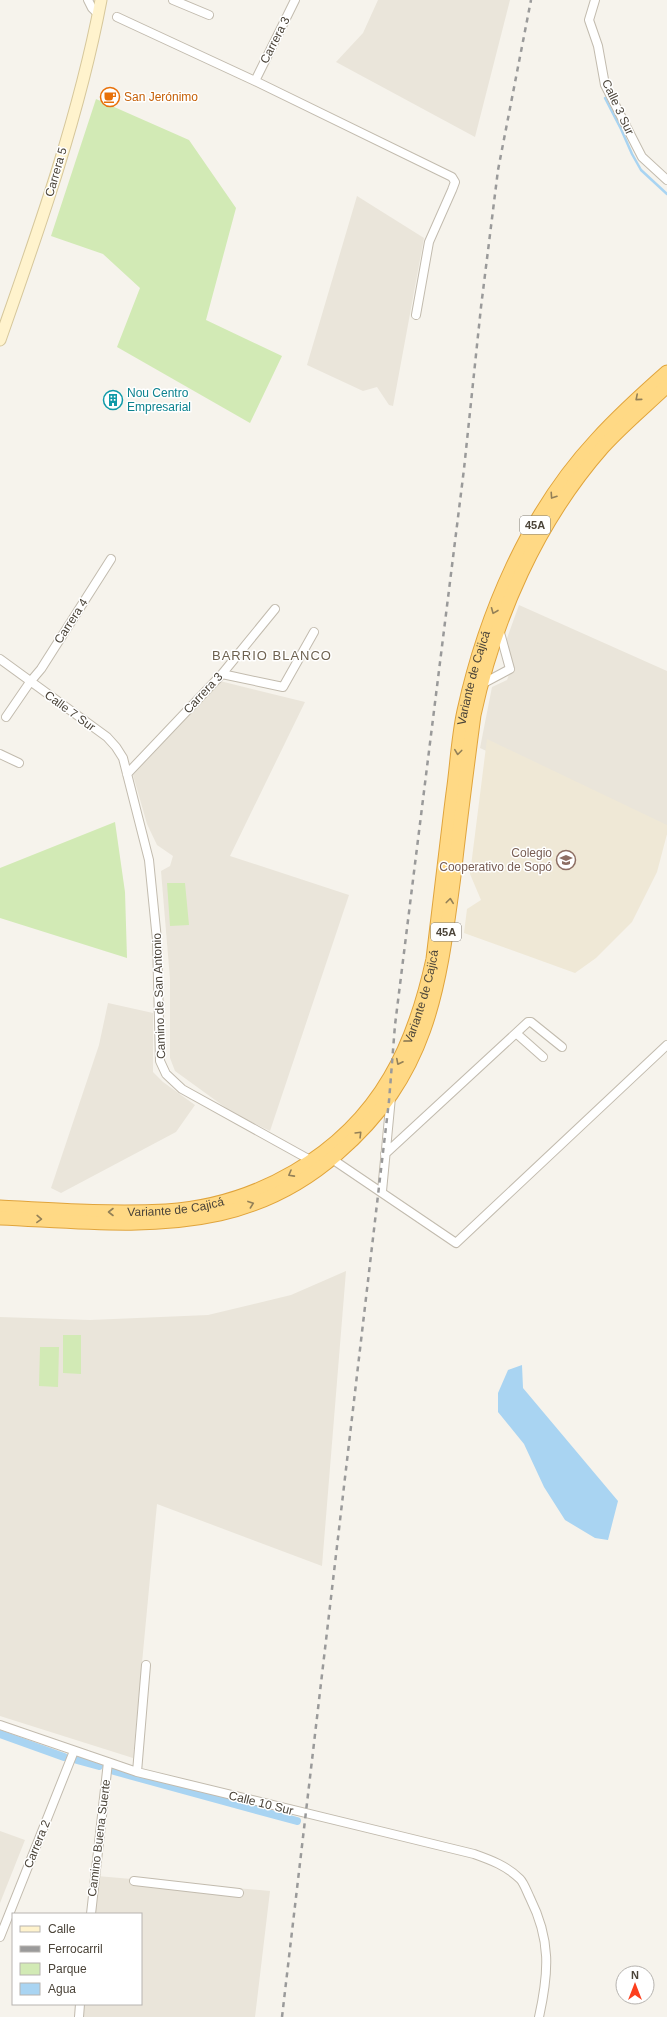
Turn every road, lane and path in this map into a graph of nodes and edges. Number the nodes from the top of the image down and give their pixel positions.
1 (88, 0) edge
2 (101, 0) edge
3 (173, 0) edge
4 (296, 0) edge
5 (595, 0) edge
6 (98, 14) junction
7 (209, 15) dead end
8 (117, 17) dead end
9 (255, 81) junction
10 (667, 180) edge
11 (416, 315) dead end
12 (0, 340) edge
13 (667, 372) edge
14 (667, 386) edge
15 (111, 559) dead end
16 (276, 609) dead end
17 (498, 627) junction
18 (314, 632) dead end
19 (0, 659) edge
20 (222, 674) junction
21 (30, 682) junction
22 (480, 685) junction
23 (6, 718) dead end
24 (0, 754) edge
25 (19, 763) dead end
26 (127, 774) junction
27 (517, 1034) junction
28 (667, 1045) edge
29 (562, 1047) dead end
30 (543, 1057) dead end
31 (391, 1096) junction
32 (385, 1154) junction
33 (332, 1159) junction
34 (312, 1160) junction
35 (382, 1191) junction
36 (0, 1207) edge
37 (0, 1218) edge
38 (146, 1665) dead end
39 (0, 1725) edge
40 (74, 1751) junction
41 (108, 1762) junction
42 (137, 1772) junction
43 (134, 1881) dead end
44 (238, 1894) dead end
45 (91, 1913) edge
46 (0, 1937) edge
47 (80, 2005) edge
48 (79, 2017) edge
49 (539, 2017) edge

1 - 6 street
2 - 6 main road, Carrera 5
3 - 7 street
4 - 9 street, Carrera 3
5 - 10 street, Calle 3 Sur
6 - 12 main road, Carrera 5
8 - 9 street
9 - 11 street
13 -> 34 highway, Variante de Cajicá / 45A
14 - 17 highway, Variante de Cajicá / 45A
15 - 21 street, Carrera 4
16 - 20 street, Carrera 3
17 - 22 highway, Variante de Cajicá / 45A
17 - 22 street
18 - 20 street
19 - 21 street, Calle 7 Sur
20 - 26 street, Carrera 3
21 - 23 street, Carrera 4
21 - 26 street, Calle 7 Sur
31 -> 22 highway, Variante de Cajicá / 45A
24 - 25 street
26 - 34 street, Camino de San Antonio
27 - 29 street
27 - 30 street
27 - 32 street
28 - 35 street
31 - 32 street
33 -> 31 highway, Variante de Cajicá / 45A
32 - 35 street
33 - 35 street
37 -> 33 highway, Variante de Cajicá / 45A
34 -> 36 highway, Variante de Cajicá / 45A
38 - 42 street
39 - 40 street, Calle 10 Sur
40 - 41 street, Calle 10 Sur
40 - 46 street, Carrera 2
41 - 42 street, Calle 10 Sur
41 - 45 street, Camino Buena Suerte
42 - 49 street, Calle 10 Sur
43 - 44 street
47 - 48 street

